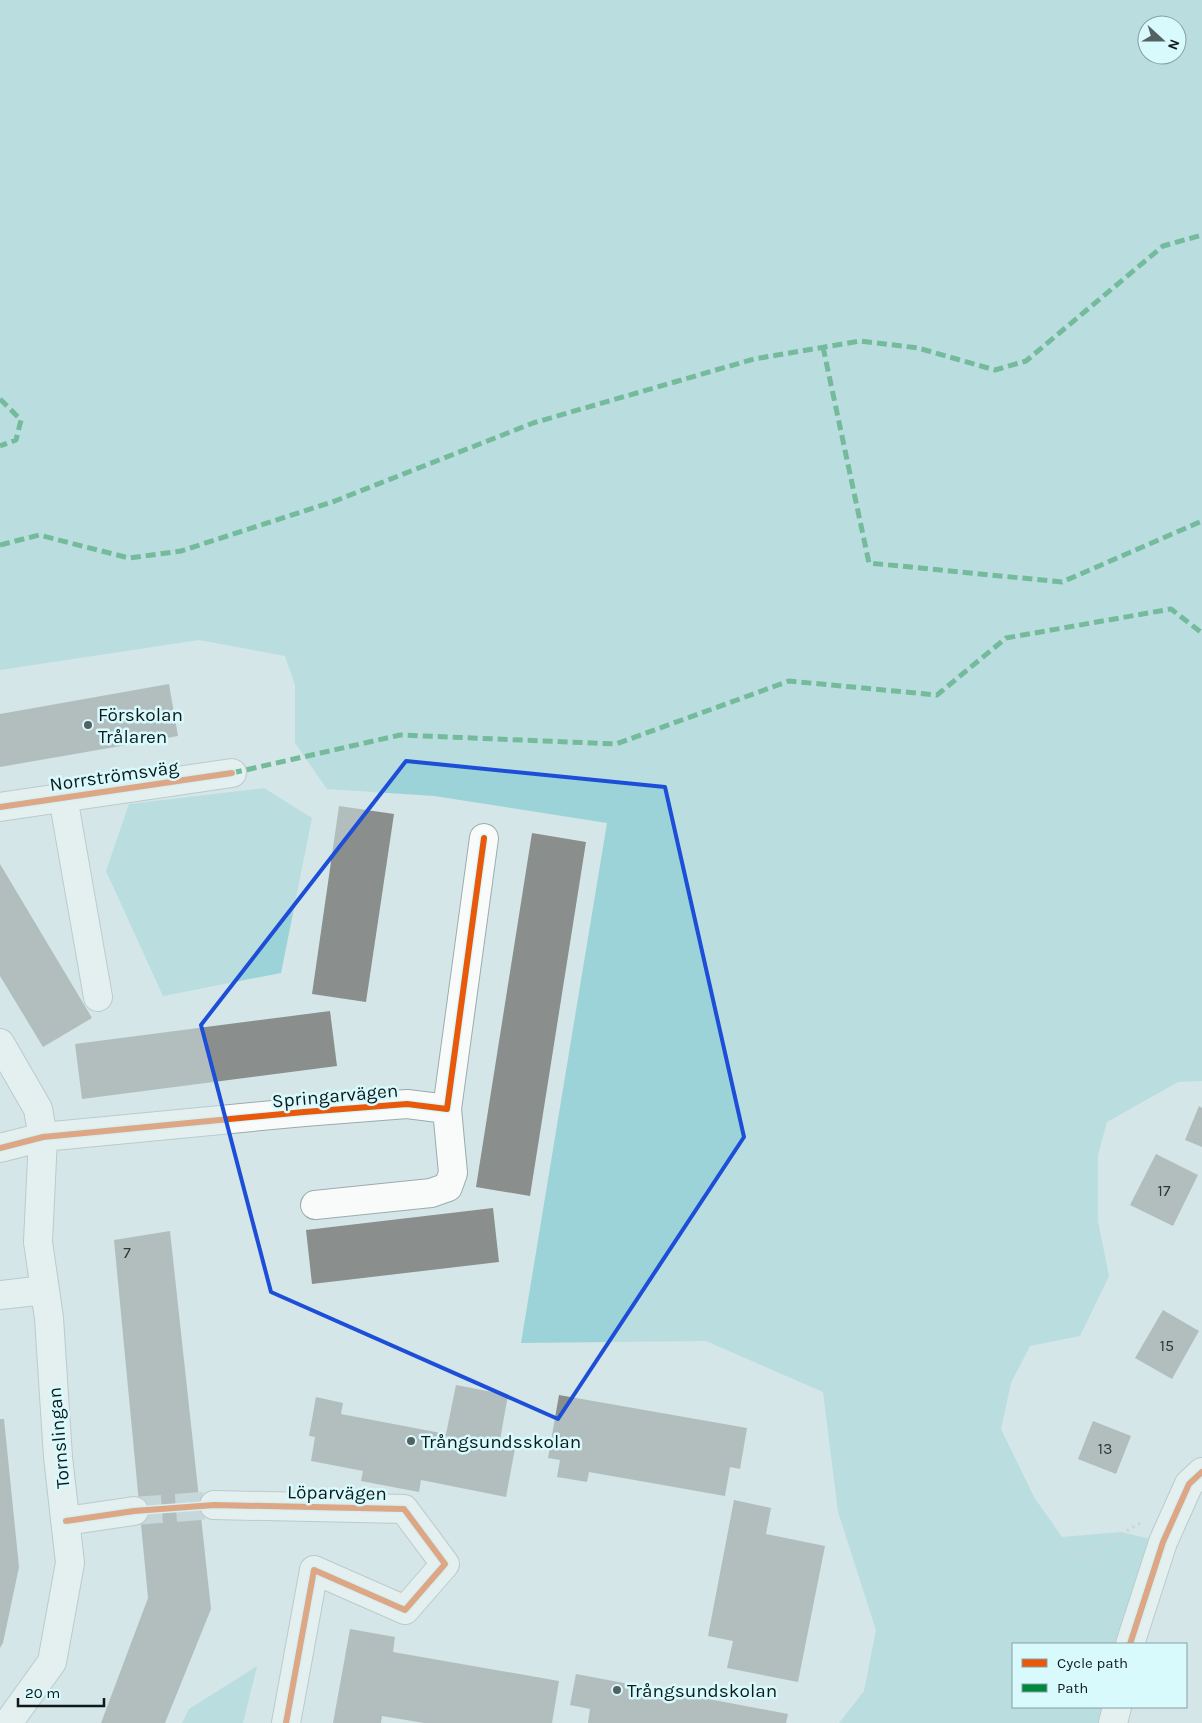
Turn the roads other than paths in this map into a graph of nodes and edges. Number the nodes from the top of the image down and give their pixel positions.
1 (232, 773) dead end
2 (63, 798) junction
3 (0, 807) edge
4 (484, 838) dead end
5 (98, 997) dead end
6 (0, 1043) edge
7 (446, 1109) junction
8 (43, 1137) junction
9 (0, 1148) edge
10 (315, 1205) dead end
11 (45, 1290) junction
12 (0, 1295) edge
13 (1202, 1472) edge
14 (214, 1505) tunnel mouth
15 (134, 1511) tunnel mouth
16 (66, 1521) junction
17 (1130, 1643) edge
18 (1117, 1708) edge
19 (8, 1723) edge
20 (286, 1723) edge
21 (1113, 1723) edge

1 - 2 street, Norrströmsväg
2 - 3 street, Norrströmsväg
2 - 5 street
4 - 7 street
6 - 8 street, Tornslingan
7 - 8 street, Springarvägen
7 - 10 street
8 - 9 street
8 - 11 street, Tornslingan
11 - 12 street
11 - 16 street, Tornslingan
13 - 17 street
14 - 20 street, Löparvägen
15 - 16 street
16 - 19 street, Tornslingan
18 - 21 street

